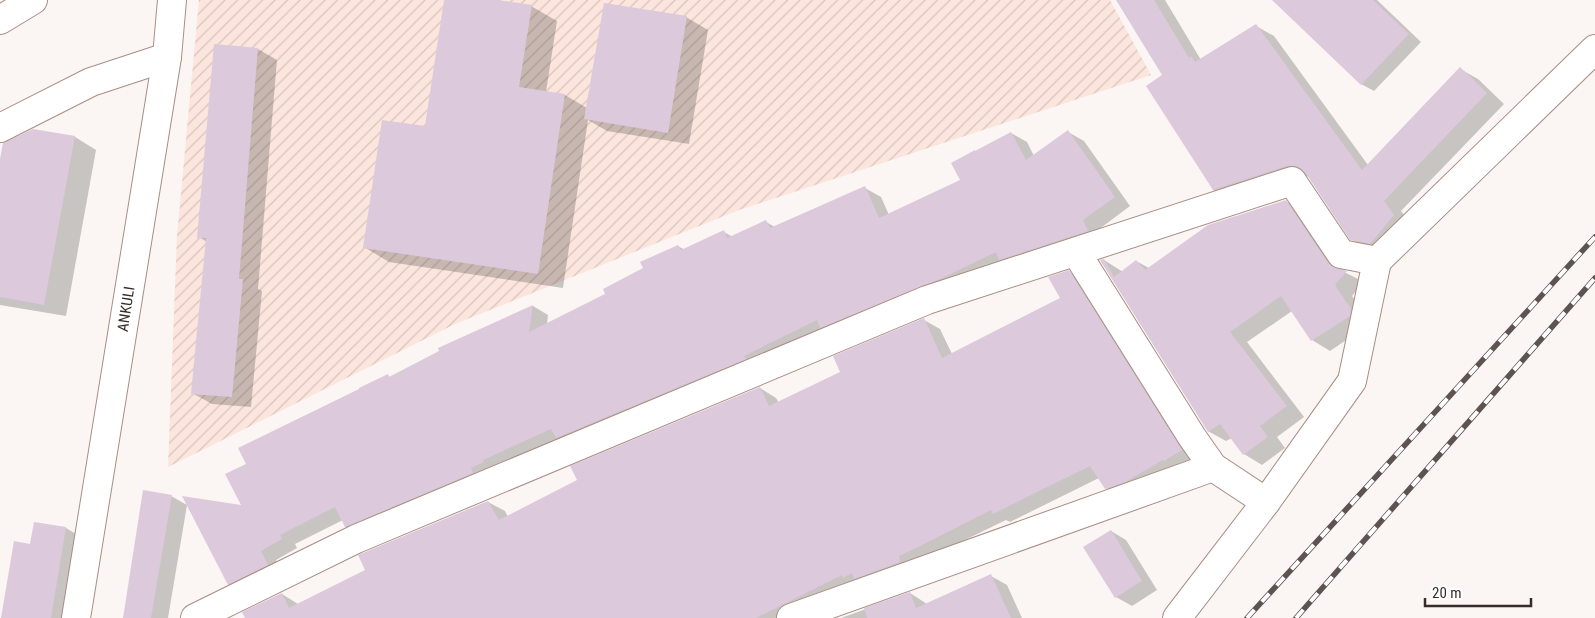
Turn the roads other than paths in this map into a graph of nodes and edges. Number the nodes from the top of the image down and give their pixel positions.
1 (33, 0) edge
2 (172, 0) edge
3 (0, 20) edge
4 (1595, 49) edge
5 (167, 57) junction
6 (0, 128) edge
7 (1076, 252) junction
8 (1377, 261) junction
9 (1213, 467) junction
10 (1266, 502) junction
11 (76, 618) edge
12 (195, 618) edge
13 (791, 618) edge
14 (1177, 618) edge

1 - 3 street
2 - 5 street, ANKULI
4 - 8 street
5 - 6 street
5 - 11 street, ANKULI
7 - 8 street
7 - 9 street
7 - 12 street
8 - 10 street
9 - 10 street
9 - 13 street
10 - 14 street

